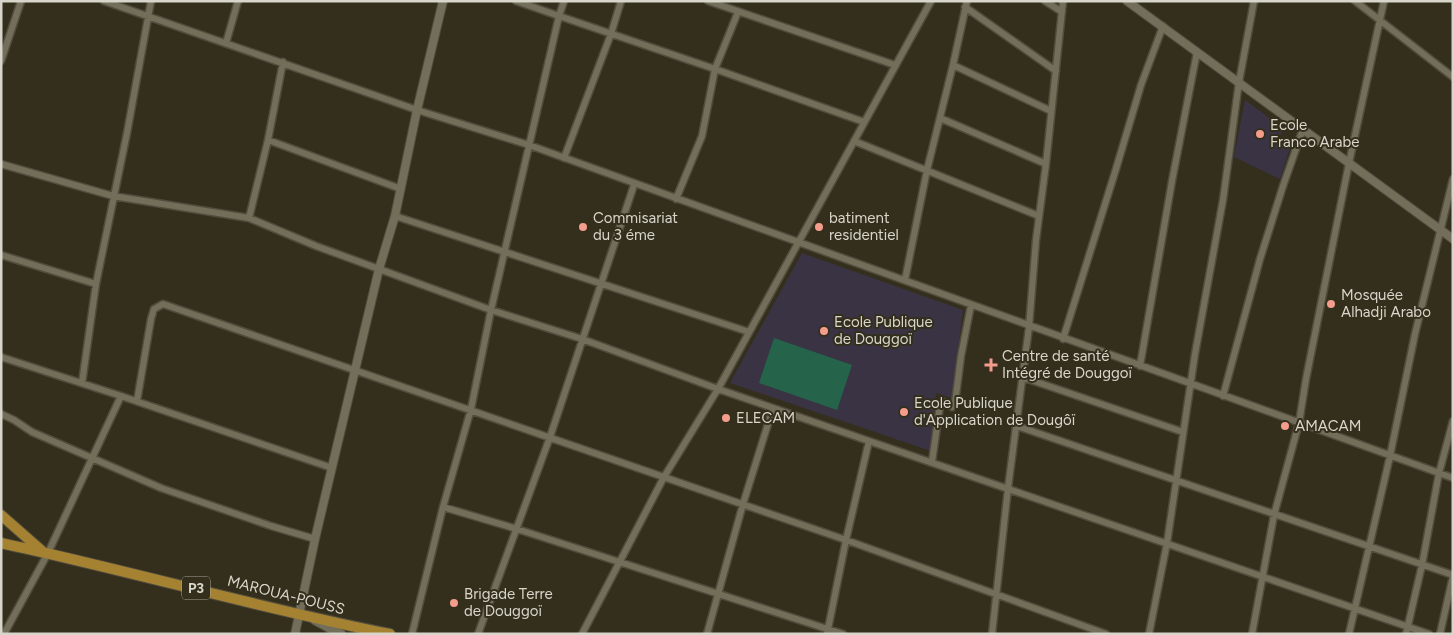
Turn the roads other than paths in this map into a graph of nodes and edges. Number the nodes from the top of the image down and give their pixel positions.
1 (21, 1) edge
2 (104, 1) edge
3 (151, 1) edge
4 (238, 1) edge
5 (443, 1) edge
6 (516, 1) edge
7 (564, 1) edge
8 (621, 1) edge
9 (708, 1) edge
10 (931, 1) edge
11 (1045, 1) edge
12 (1063, 1) edge
13 (1127, 1) edge
14 (1254, 1) edge
15 (1355, 1) edge
16 (1384, 1) edge
17 (966, 4) edge
18 (738, 12) junction
19 (1062, 12) junction
20 (148, 16) junction
21 (558, 16) junction
22 (1380, 20) junction
23 (1163, 26) junction
24 (611, 34) junction
25 (226, 43) junction
26 (1198, 52) junction
27 (1, 62) edge
28 (283, 62) junction
29 (895, 65) junction
30 (953, 65) junction
31 (715, 68) junction
32 (1056, 71) junction
33 (1453, 77) edge
34 (1239, 82) junction
35 (417, 110) junction
36 (1052, 111) junction
37 (940, 118) junction
38 (864, 122) junction
39 (1303, 129) junction
40 (268, 140) junction
41 (854, 141) junction
42 (529, 145) junction
43 (564, 158) junction
44 (1349, 163) junction
45 (1, 164) edge
46 (1046, 164) junction
47 (927, 170) junction
48 (1453, 179) edge
49 (634, 185) junction
50 (401, 189) junction
51 (113, 196) junction
52 (676, 200) junction
53 (395, 216) junction
54 (1039, 216) junction
55 (249, 218) junction
56 (1441, 231) junction
57 (1453, 239) edge
58 (798, 242) junction
59 (504, 251) junction
60 (1, 255) edge
61 (379, 269) junction
62 (904, 280) junction
63 (96, 284) junction
64 (601, 284) junction
65 (971, 305) junction
66 (490, 310) junction
67 (1029, 327) junction
68 (749, 332) junction
69 (582, 339) junction
70 (1063, 339) junction
71 (1, 357) edge
72 (1140, 366) junction
73 (355, 371) junction
74 (1022, 377) junction
75 (82, 383) junction
76 (1191, 385) junction
77 (718, 389) junction
78 (121, 396) junction
79 (1223, 396) junction
80 (137, 401) junction
81 (773, 408) junction
82 (471, 409) junction
83 (1, 414) edge
84 (1453, 421) edge
85 (1299, 423) junction
86 (1017, 426) junction
87 (1183, 432) junction
88 (550, 437) junction
89 (869, 440) junction
90 (1390, 456) junction
91 (92, 457) junction
92 (932, 462) junction
93 (332, 468) junction
94 (1439, 473) junction
95 (664, 477) junction
96 (1453, 478) edge
97 (1175, 480) junction
98 (1008, 488) junction
99 (743, 504) junction
100 (443, 507) junction
101 (1, 515) edge
102 (1274, 515) junction
103 (518, 529) junction
104 (314, 539) junction
105 (846, 540) junction
106 (1, 543) edge
107 (1167, 543) junction
108 (1369, 547) junction
109 (46, 552) junction
110 (618, 563) junction
111 (1422, 565) junction
112 (1453, 576) edge
113 (1263, 577) junction
114 (996, 594) junction
115 (718, 595) junction
116 (1354, 608) junction
117 (299, 614) junction
118 (312, 618) junction
119 (1407, 626) junction
120 (828, 631) edge
121 (1101, 633) edge
122 (4, 634) edge
123 (295, 634) edge
124 (341, 634) edge
125 (390, 634) edge
126 (412, 634) edge
127 (478, 634) edge
128 (582, 634) edge
129 (707, 634) edge
130 (843, 634) edge
131 (992, 634) edge
132 (1149, 634) edge
133 (1252, 634) edge
134 (1348, 634) edge
135 (1406, 634) edge
136 (1429, 634) edge
137 (1440, 634) edge

1 - 27 street
2 - 20 street
3 - 20 street
4 - 25 street
5 - 35 street
6 - 21 street
7 - 21 street
8 - 24 street
9 - 18 street
10 - 29 street
11 - 19 street
12 - 19 street
13 - 23 street
14 - 34 street
15 - 22 street
16 - 22 street
17 - 30 street
17 - 32 street
18 - 29 street
18 - 31 street
19 - 32 street
20 - 25 street
20 - 51 street
21 - 24 street
21 - 42 street
22 - 33 street
22 - 44 street
23 - 26 street
23 - 70 street
24 - 31 street
24 - 43 street
25 - 28 street
26 - 34 street
26 - 72 street
28 - 35 street
28 - 40 street
29 - 38 street
30 - 36 street
30 - 37 street
31 - 38 street
31 - 52 street
32 - 36 street
34 - 39 street
34 - 76 street
35 - 42 street
35 - 50 street
36 - 46 street
37 - 46 street
37 - 47 street
38 - 41 street
39 - 44 street
39 - 79 street
40 - 50 street
40 - 55 street
41 - 47 street
41 - 58 street
42 - 43 street
42 - 59 street
43 - 49 street
44 - 56 street
44 - 85 street
45 - 51 street
46 - 54 street
47 - 54 street
47 - 62 street
48 - 56 street
49 - 52 street
49 - 64 street
50 - 53 street
51 - 55 street
51 - 63 street
52 - 58 street
53 - 59 street
53 - 61 street
54 - 67 street
55 - 61 street
56 - 57 street
56 - 90 street
58 - 62 street
58 - 68 street
59 - 64 street
59 - 66 street
60 - 63 street
61 - 66 street
61 - 73 street
62 - 65 street
63 - 75 street
64 - 68 street
64 - 69 street
65 - 67 street
65 - 92 street
66 - 69 street
66 - 82 street
67 - 70 street
67 - 74 street
68 - 77 street
69 - 77 street
69 - 88 street
70 - 72 street
71 - 75 street
72 - 76 street
73 - 80 street
73 - 82 street
73 - 93 street
74 - 86 street
74 - 87 street
75 - 78 street
76 - 79 street
76 - 87 street
77 - 81 street
77 - 95 street
78 - 80 street
78 - 91 street
79 - 85 street
80 - 93 street
81 - 89 street
81 - 99 street
82 - 88 street
82 - 100 street
83 - 91 street
84 - 94 street
85 - 90 street
85 - 102 street
86 - 97 street
86 - 98 street
87 - 97 street
88 - 95 street
88 - 103 street
89 - 92 street
89 - 105 street
90 - 94 street
90 - 108 street
91 - 104 street
91 - 109 street
92 - 98 street
93 - 104 street
94 - 96 street
94 - 111 street
95 - 99 street
95 - 110 street
97 - 102 street
97 - 107 street
98 - 107 street
98 - 114 street
99 - 105 street
99 - 115 street
100 - 103 street
100 - 126 street
101 - 109 main road
102 - 108 street
102 - 113 street
103 - 110 street
103 - 127 street
104 - 117 street
105 - 114 street
105 - 120 street
106 - 109 main road, MAROUA-POUSS / P3
107 - 113 street
107 - 132 street
108 - 111 street
108 - 116 street
109 - 117 main road, MAROUA-POUSS / P3
109 - 122 street
110 - 115 street
110 - 128 street
111 - 112 street
111 - 119 street
112 - 137 street
113 - 116 street
113 - 133 street
114 - 121 street
114 - 131 street
115 - 120 street
115 - 129 street
116 - 119 street
116 - 134 street
117 - 118 main road, MAROUA-POUSS / P3
117 - 123 street
118 - 124 main road
118 - 125 main road, MAROUA-POUSS / P3
119 - 135 street
119 - 136 street
120 - 130 street

